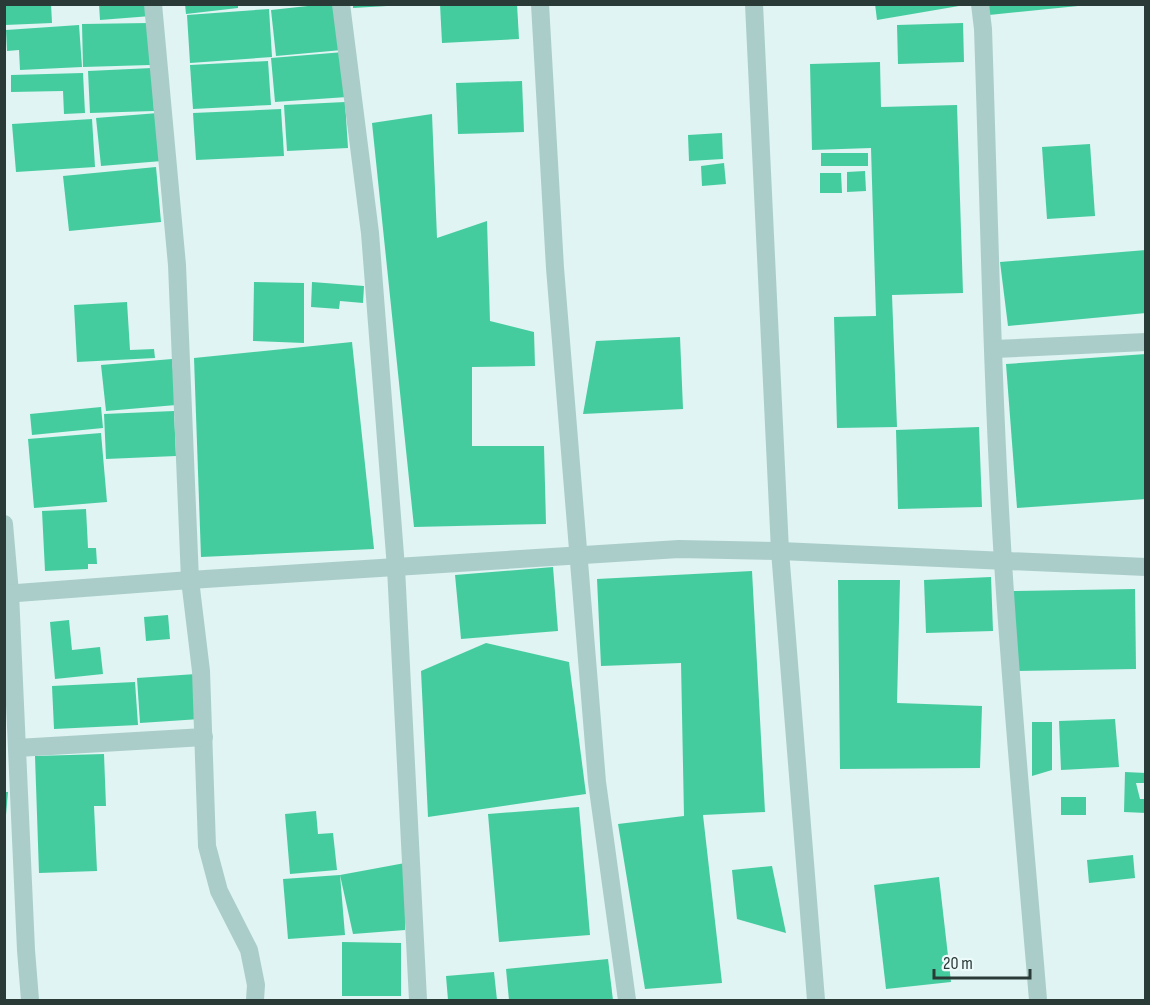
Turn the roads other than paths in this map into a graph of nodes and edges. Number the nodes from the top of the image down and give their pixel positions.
1 (153, 4) edge
2 (341, 4) edge
3 (540, 4) edge
4 (754, 4) edge
5 (980, 4) edge
6 (1146, 342) edge
7 (994, 349) junction
8 (4, 524) edge
9 (780, 551) junction
10 (579, 556) junction
11 (1003, 561) junction
12 (1146, 567) edge
13 (396, 568) junction
14 (190, 580) junction
15 (7, 594) edge
16 (204, 737) junction
17 (17, 748) junction
18 (30, 1000) edge
19 (255, 1000) edge
20 (418, 1000) edge
21 (627, 1000) edge
22 (816, 1000) edge
23 (1038, 1000) edge

1 - 14 street
2 - 13 street
3 - 10 street
4 - 9 street
5 - 7 street
6 - 7 street
7 - 11 street
8 - 15 street
9 - 10 street
9 - 11 street
9 - 22 street
10 - 13 street
10 - 21 street
11 - 12 street
11 - 23 street
13 - 14 street
13 - 20 street
14 - 15 street
14 - 16 street
15 - 17 street
16 - 17 street
16 - 19 street
17 - 18 street

